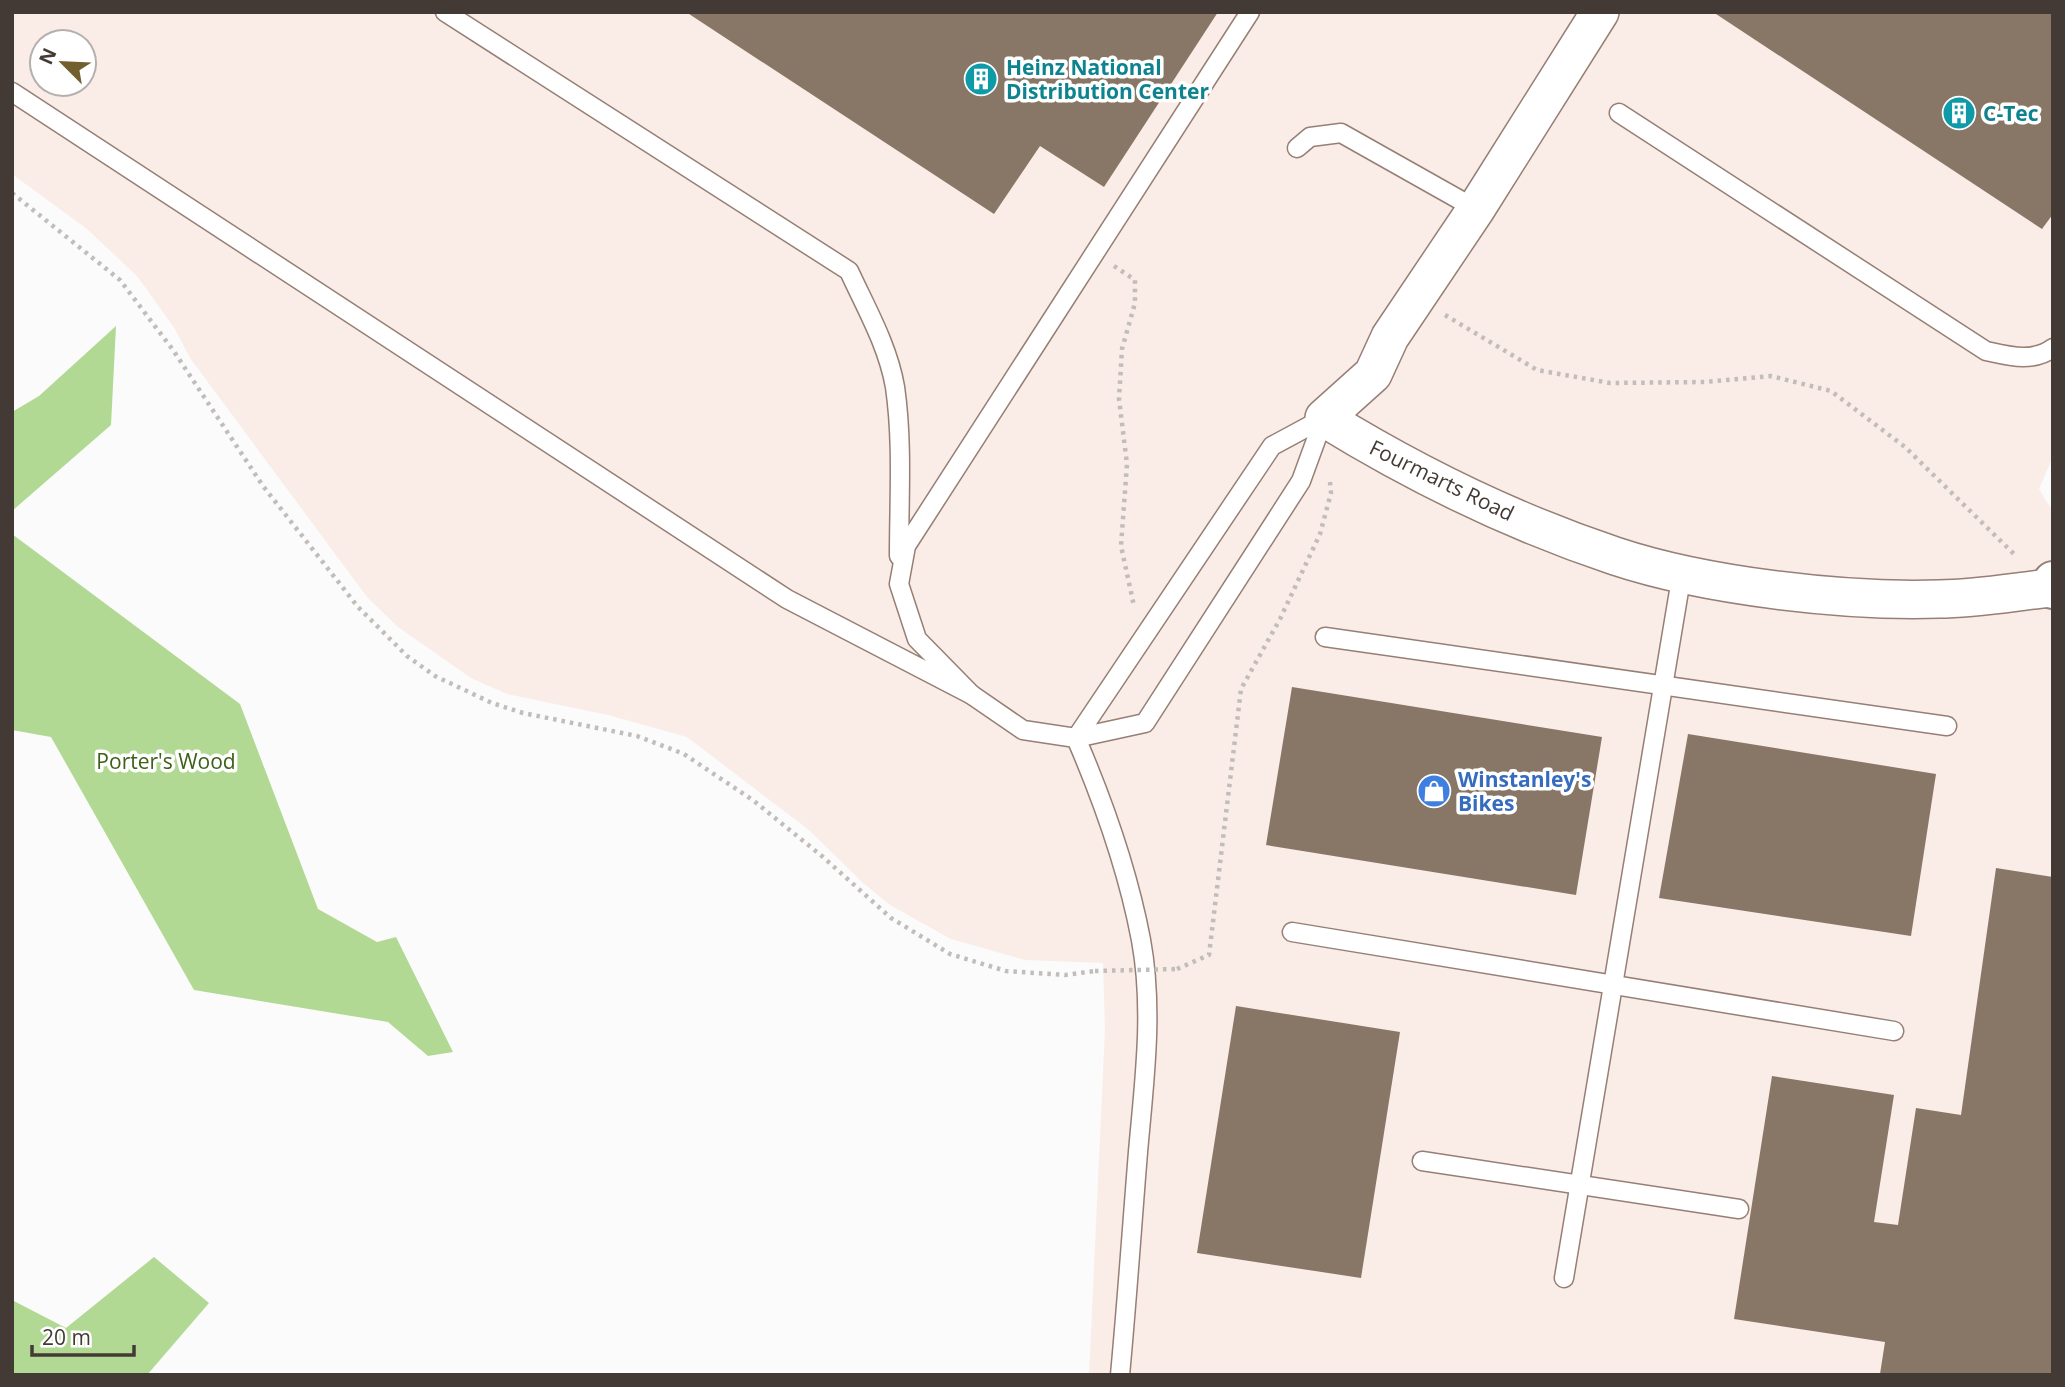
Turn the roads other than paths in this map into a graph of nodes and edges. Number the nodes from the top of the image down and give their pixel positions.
1 (445, 12) edge
2 (1250, 12) edge
3 (1600, 12) edge
4 (12, 92) edge
5 (1619, 114) dead end
6 (1297, 148) dead end
7 (1476, 209) junction
8 (2053, 348) edge
9 (1324, 418) junction
10 (1682, 573) junction
11 (899, 584) junction
12 (2052, 586) edge
13 (1325, 637) dead end
14 (1661, 687) junction
15 (972, 695) junction
16 (1947, 726) dead end
17 (1076, 738) junction
18 (1292, 932) dead end
19 (1612, 985) junction
20 (1894, 1031) dead end
21 (1422, 1161) dead end
22 (1580, 1184) junction
23 (1739, 1209) dead end
24 (1564, 1278) dead end
25 (1120, 1375) edge

1 - 11 lane
2 - 11 lane
3 - 7 street
4 - 15 lane
5 - 8 lane
6 - 7 lane
7 - 9 street
9 - 10 street, Fourmarts Road
9 - 17 lane
9 - 17 lane
10 - 12 street, Fourmarts Road
10 - 14 lane
11 - 15 lane
13 - 14 lane
14 - 16 lane
14 - 19 lane
15 - 17 lane
17 - 25 lane
18 - 19 lane
19 - 20 lane
19 - 22 lane
21 - 22 lane
22 - 23 lane
22 - 24 lane

